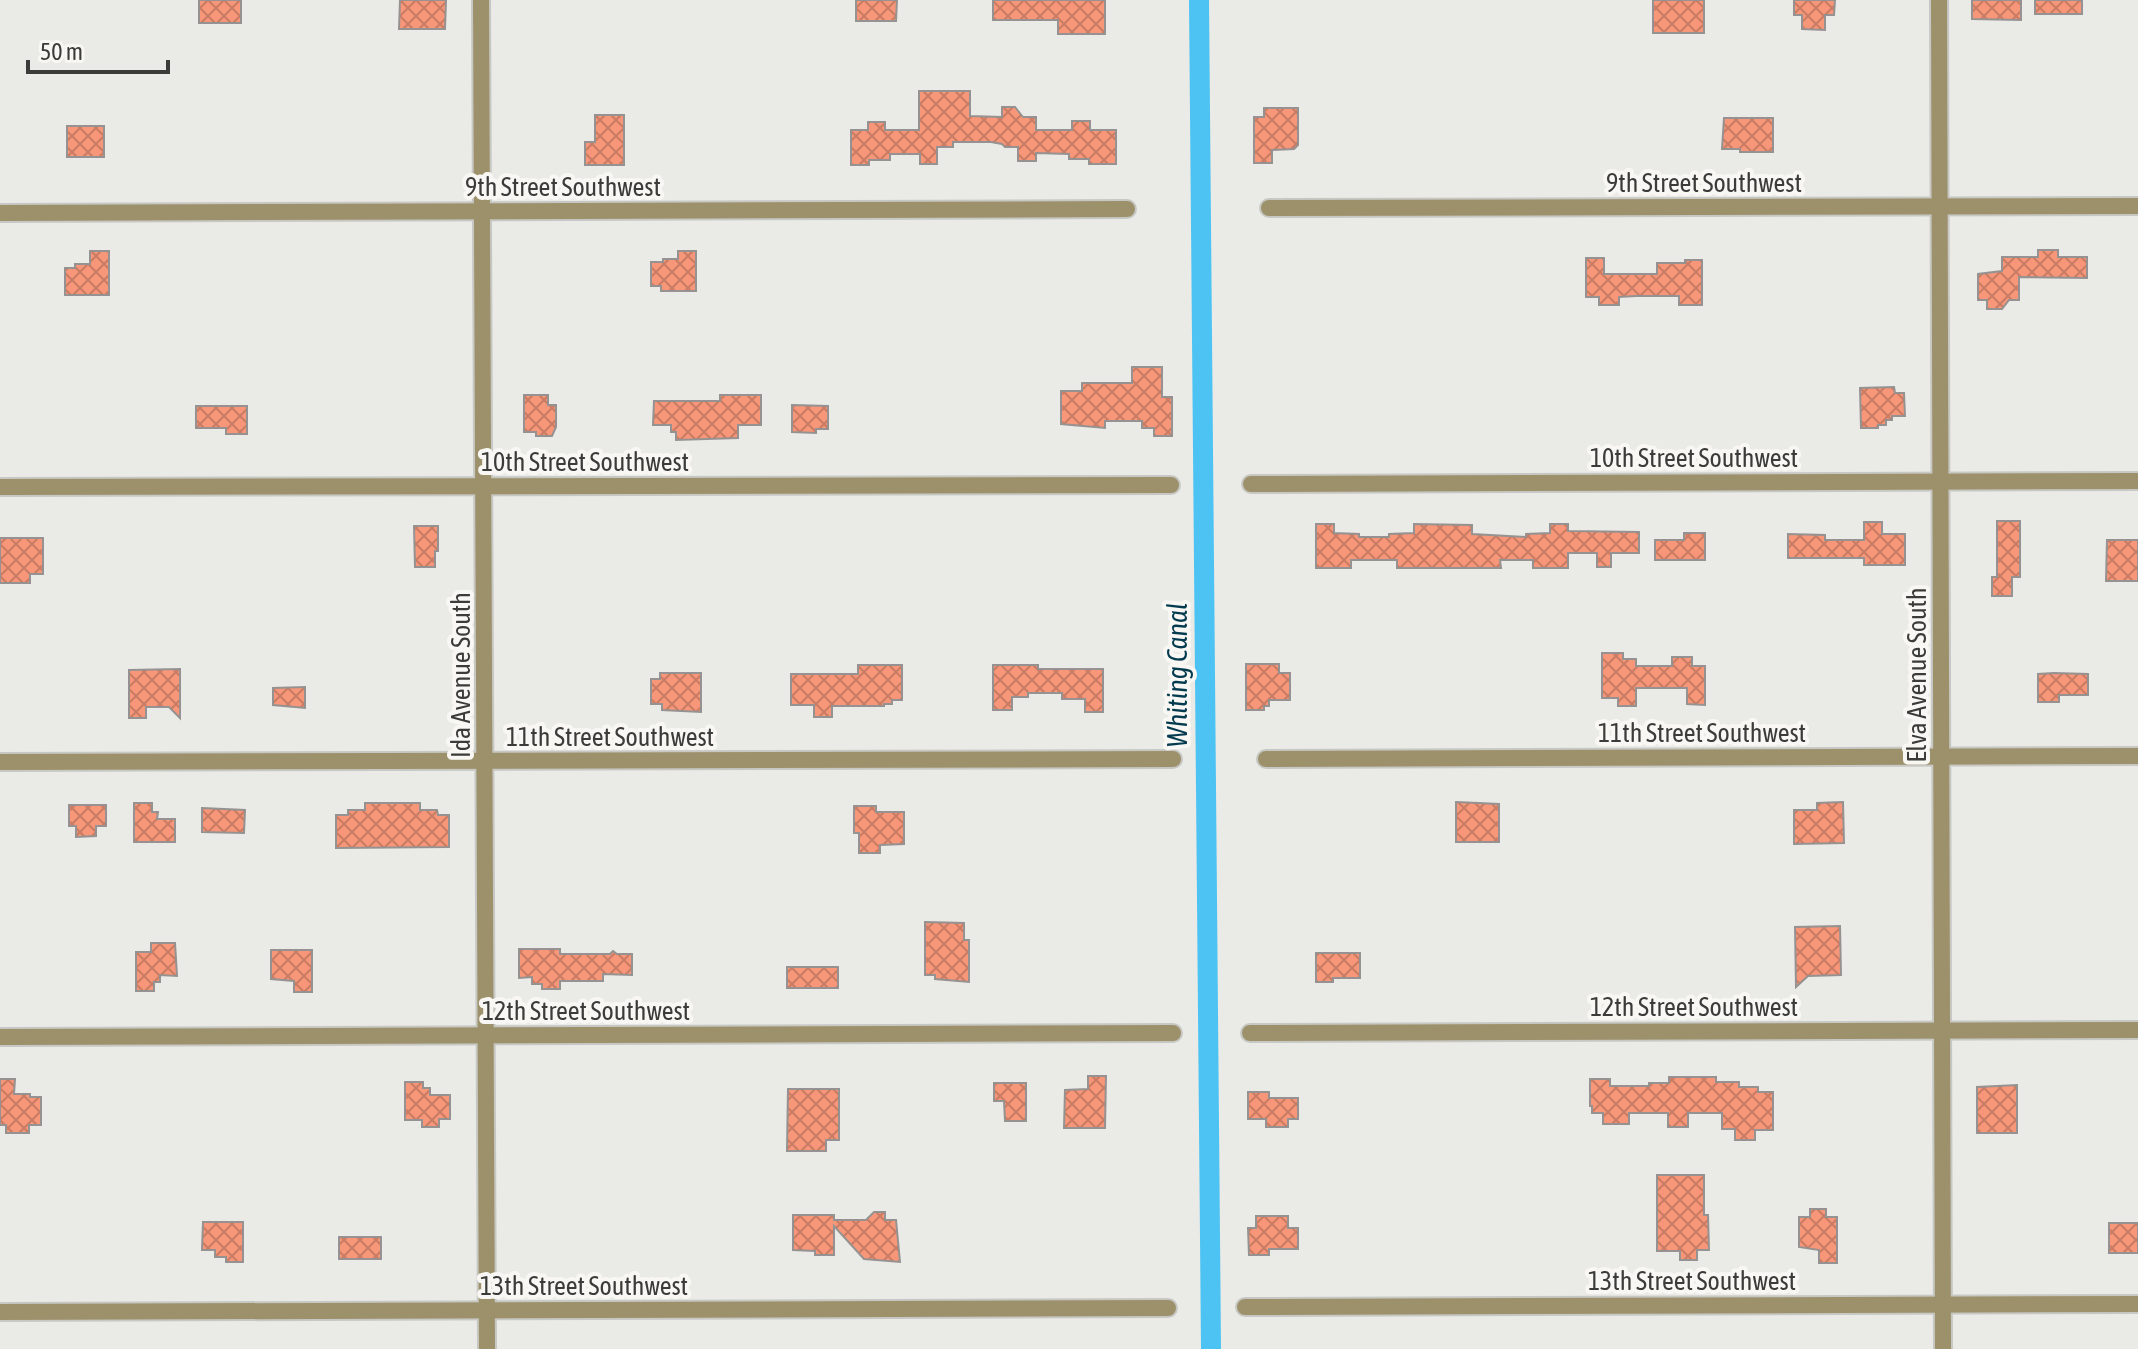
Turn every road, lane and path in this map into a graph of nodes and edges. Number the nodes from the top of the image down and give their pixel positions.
1 (481, 0) edge
2 (1939, 0) edge
3 (1940, 205) junction
4 (2138, 206) edge
5 (1269, 208) dead end
6 (1127, 209) dead end
7 (483, 211) junction
8 (0, 213) edge
9 (1940, 481) junction
10 (2138, 481) edge
11 (1251, 484) dead end
12 (1171, 485) dead end
13 (484, 486) junction
14 (0, 487) edge
15 (1941, 755) junction
16 (2138, 756) edge
17 (1173, 759) dead end
18 (1266, 759) dead end
19 (486, 761) junction
20 (0, 762) edge
21 (1942, 1030) junction
22 (2138, 1030) edge
23 (1173, 1033) dead end
24 (1250, 1033) dead end
25 (487, 1036) junction
26 (0, 1037) edge
27 (1943, 1303) junction
28 (2138, 1304) edge
29 (1245, 1307) dead end
30 (1168, 1308) dead end
31 (487, 1310) junction
32 (0, 1312) edge
33 (487, 1349) edge
34 (1943, 1349) edge

1 - 7 street, Ida Avenue South
2 - 3 street, Elva Avenue South
3 - 4 street, 9th Street Southwest
3 - 5 street, 9th Street Southwest
3 - 9 street, Elva Avenue South
6 - 7 street, 9th Street Southwest
7 - 8 street, 9th Street Southwest
7 - 13 street, Ida Avenue South
9 - 10 street, 10th Street Southwest
9 - 11 street, 10th Street Southwest
9 - 15 street, Elva Avenue South
12 - 13 street, 10th Street Southwest
13 - 14 street, 10th Street Southwest
13 - 19 street, Ida Avenue South
15 - 16 street, 11th Street Southwest
15 - 18 street, 11th Street Southwest
15 - 21 street, Elva Avenue South
17 - 19 street, 11th Street Southwest
19 - 20 street, 11th Street Southwest
19 - 25 street, Ida Avenue South
21 - 22 street, 12th Street Southwest
21 - 24 street, 12th Street Southwest
21 - 27 street, Elva Avenue South
23 - 25 street, 12th Street Southwest
25 - 26 street, 12th Street Southwest
25 - 31 street, Ida Avenue South
27 - 28 street, 13th Street Southwest
27 - 29 street, 13th Street Southwest
27 - 34 street, Elva Avenue South
30 - 31 street, 13th Street Southwest
31 - 32 street, 13th Street Southwest
31 - 33 street, Ida Avenue South

